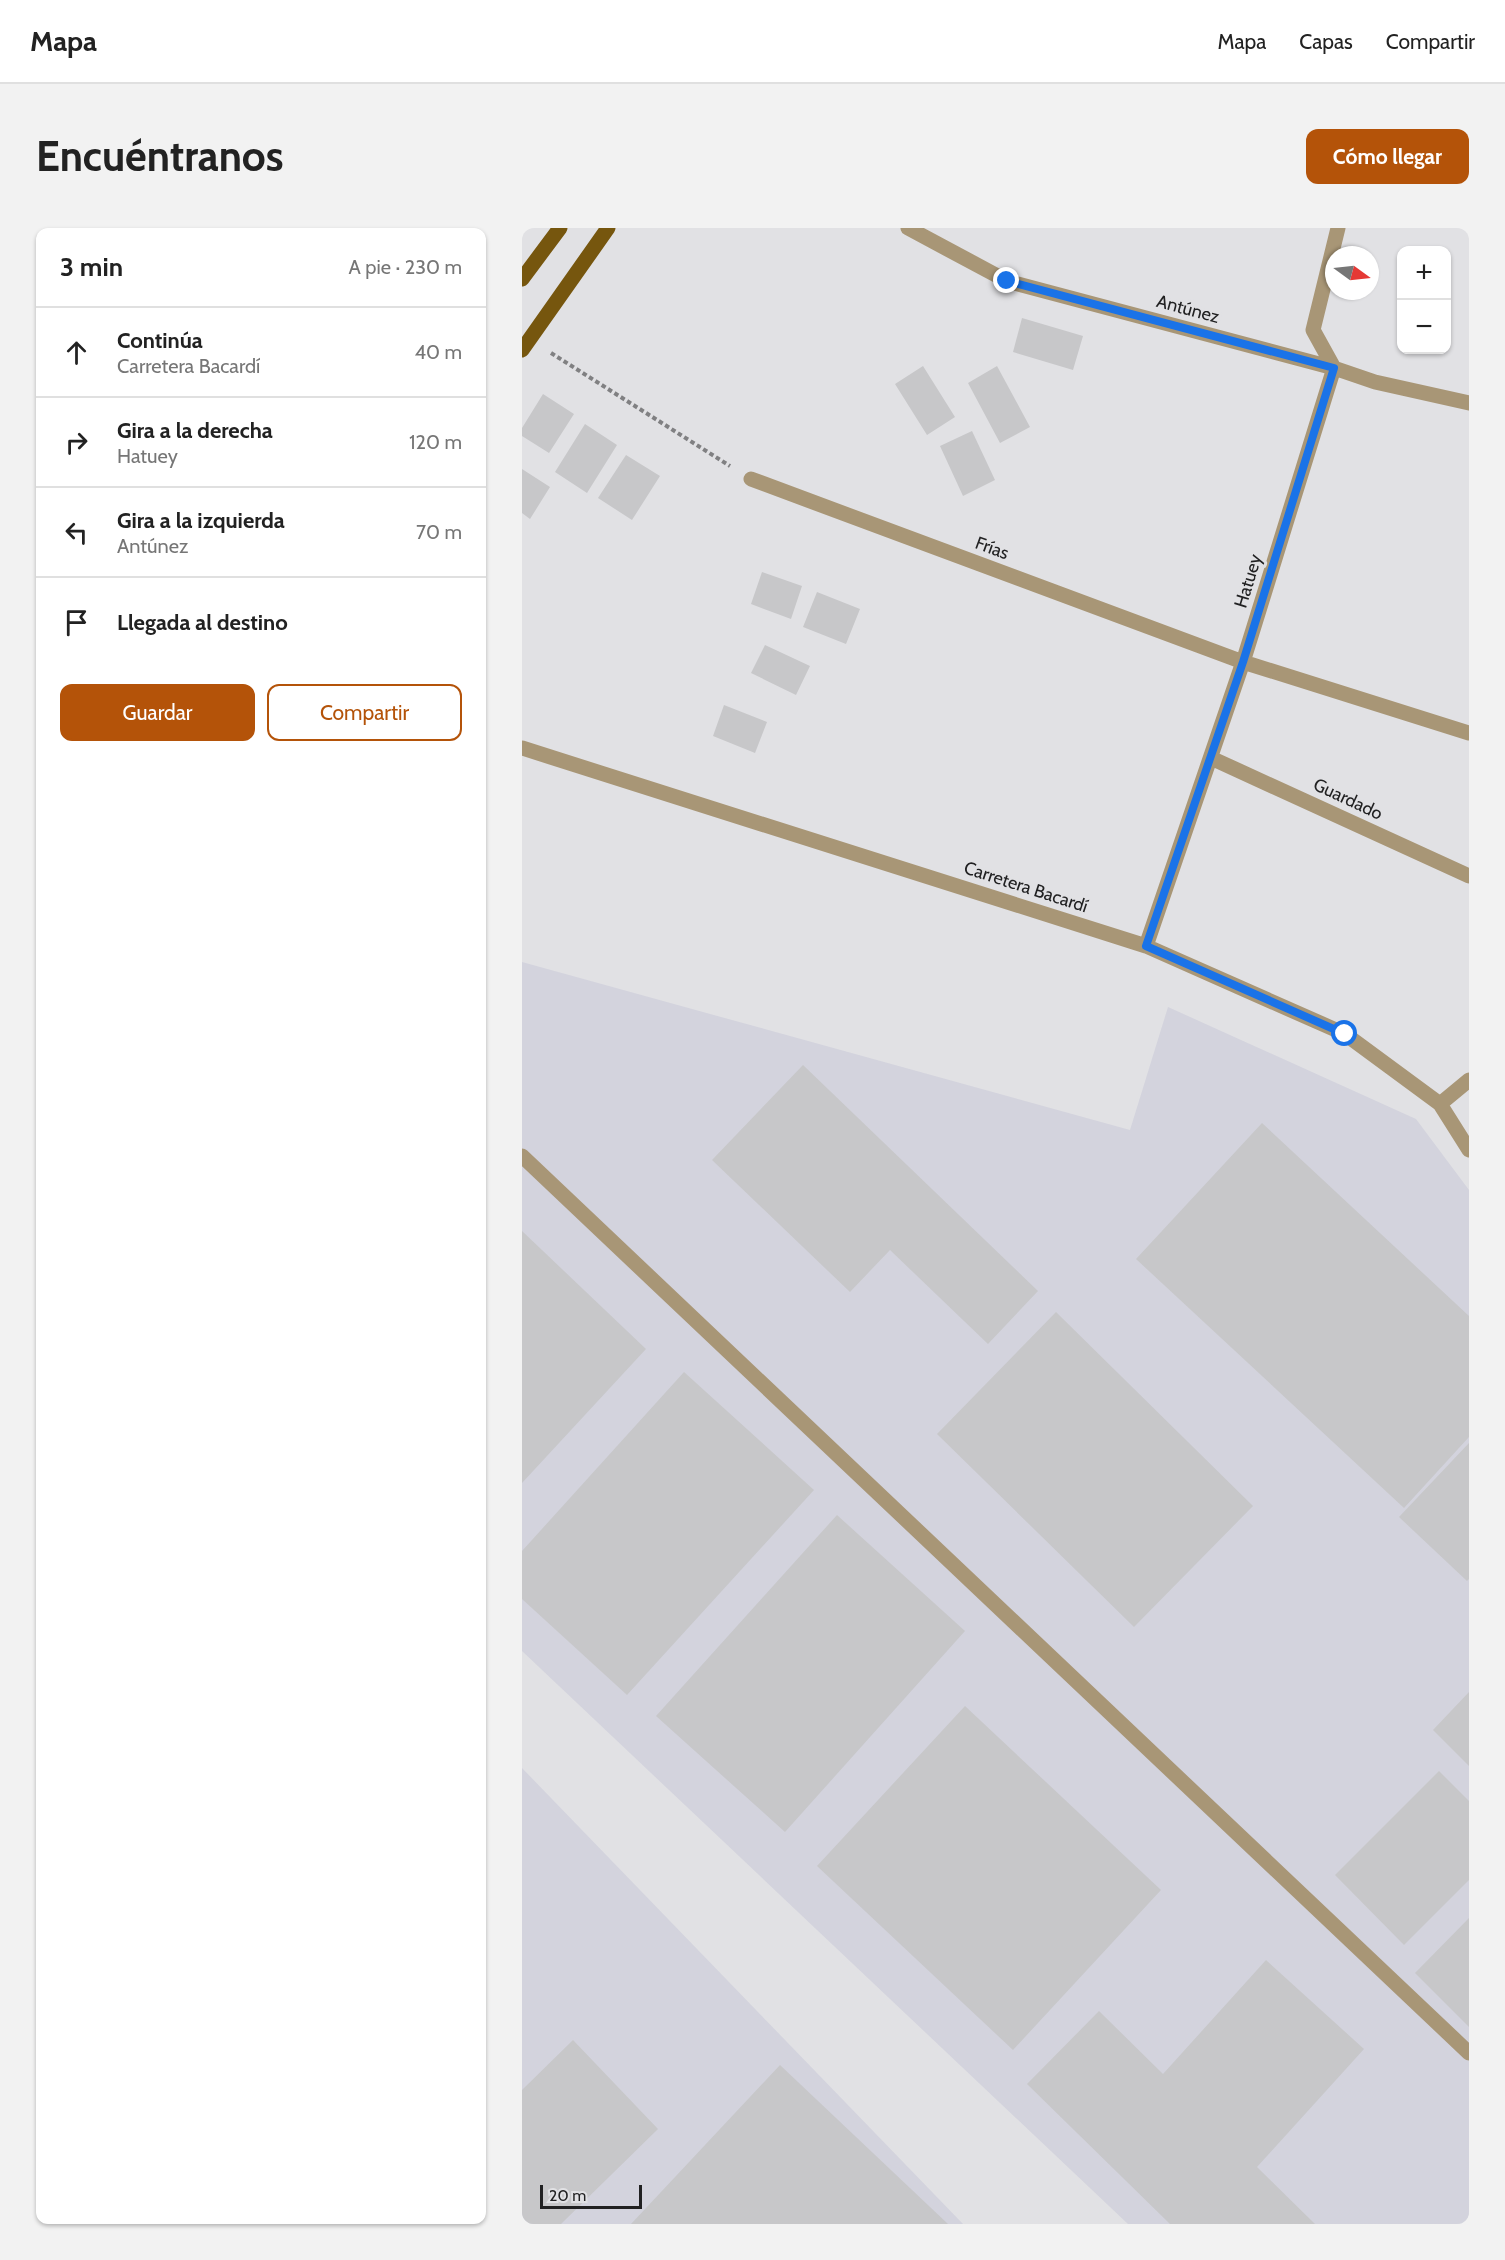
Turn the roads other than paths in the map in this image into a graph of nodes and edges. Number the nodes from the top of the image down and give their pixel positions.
1 (560, 228) edge
2 (608, 228) edge
3 (908, 228) edge
4 (1338, 228) edge
5 (522, 279) edge
6 (526, 345) edge
7 (1334, 368) junction
8 (1469, 403) edge
9 (751, 479) road end
10 (1243, 662) junction
11 (1469, 733) edge
12 (522, 748) edge
13 (1211, 758) junction
14 (1469, 876) edge
15 (1146, 946) junction
16 (1469, 1080) edge
17 (1440, 1104) junction
18 (1469, 1150) edge
19 (522, 1156) edge
20 (1469, 2053) edge

1 - 5 main road
2 - 6 main road
3 - 7 street, Antúnez
4 - 7 street
7 - 8 street, Antúnez
7 - 10 street, Hatuey
9 - 10 street, Frías
10 - 11 street, Frías
10 - 13 street, Hatuey
12 - 15 street, Carretera Bacardí
13 - 14 street, Guardado
13 - 15 street, Hatuey
15 - 17 street, Carretera Bacardí
16 - 17 street
17 - 18 street, Carretera Bacardí
19 - 20 street

